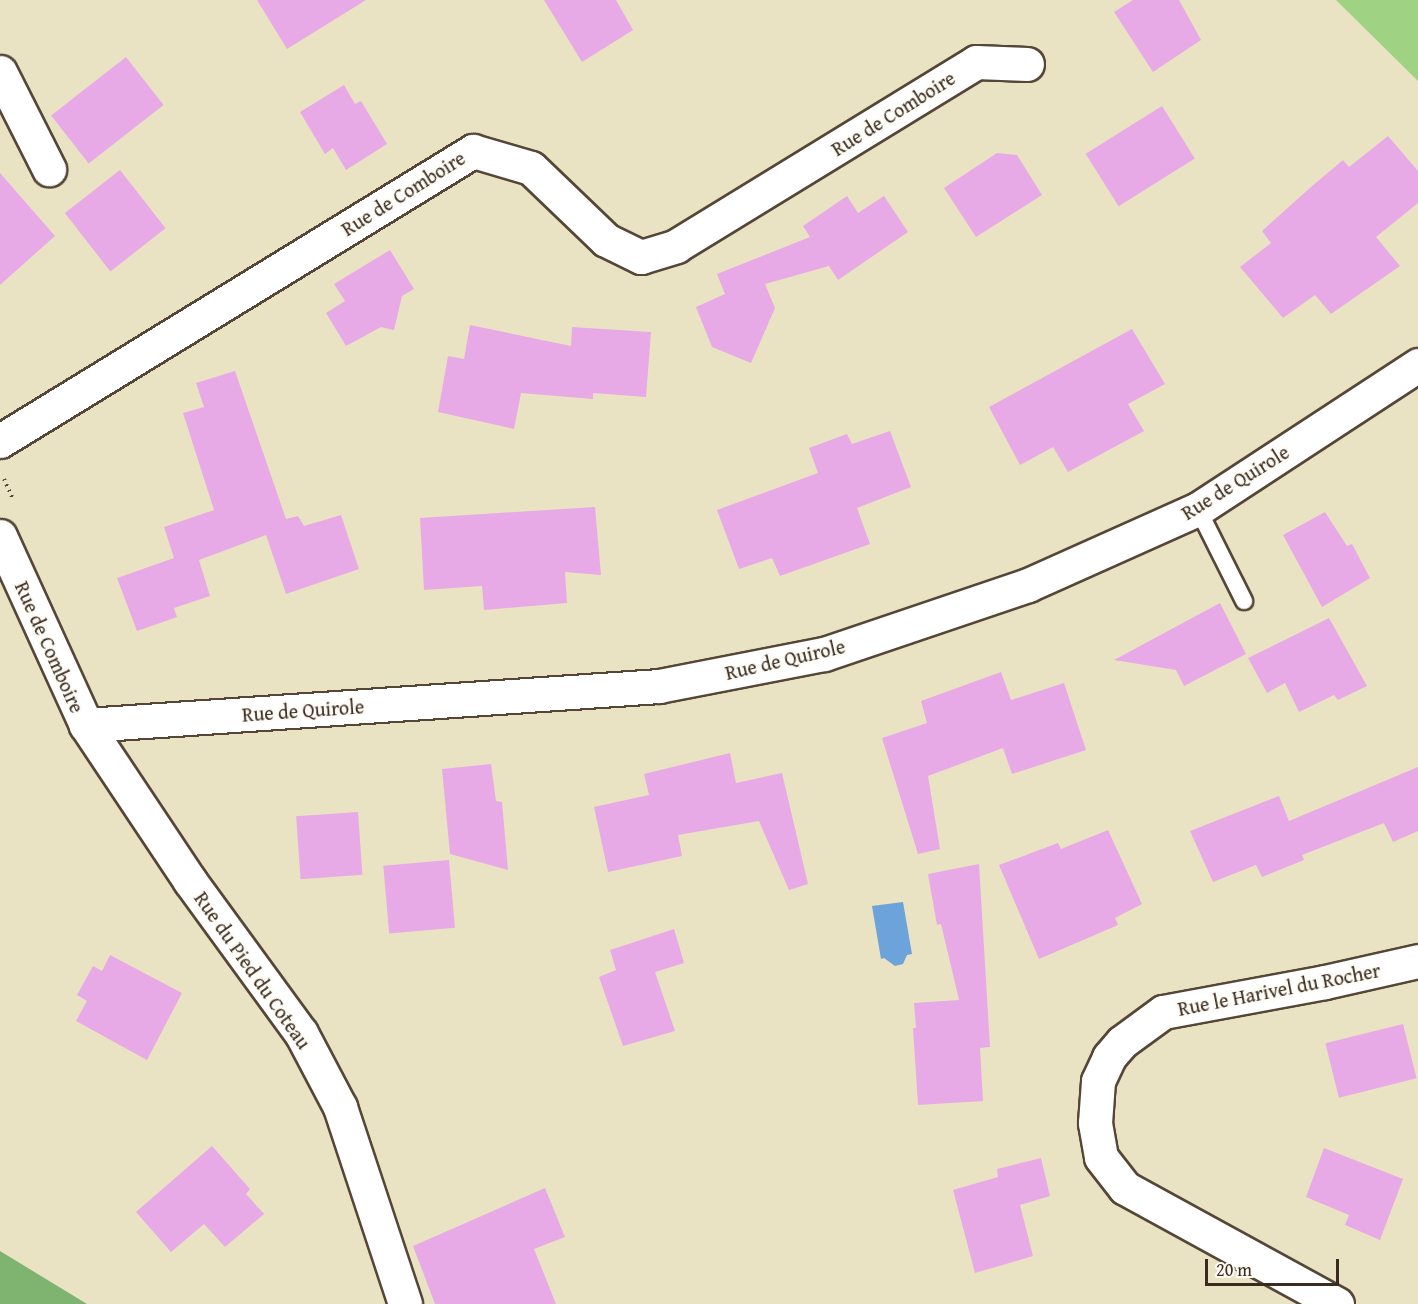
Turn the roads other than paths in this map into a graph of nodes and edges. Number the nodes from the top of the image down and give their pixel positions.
1 (1027, 64) dead end
2 (0, 72) edge
3 (49, 169) dead end
4 (1418, 365) edge
5 (0, 441) edge
6 (1198, 509) junction
7 (0, 536) edge
8 (1244, 601) dead end
9 (86, 725) junction
10 (1418, 961) edge
11 (405, 1304) edge
12 (1337, 1304) edge

1 - 5 street, Rue de Comboire
2 - 3 street
4 - 6 street, Rue de Quirole
6 - 8 lane
6 - 9 street, Rue de Quirole
7 - 9 street, Rue de Comboire
9 - 11 street, Rue du Pied du Coteau
10 - 12 street, Rue le Harivel du Rocher

